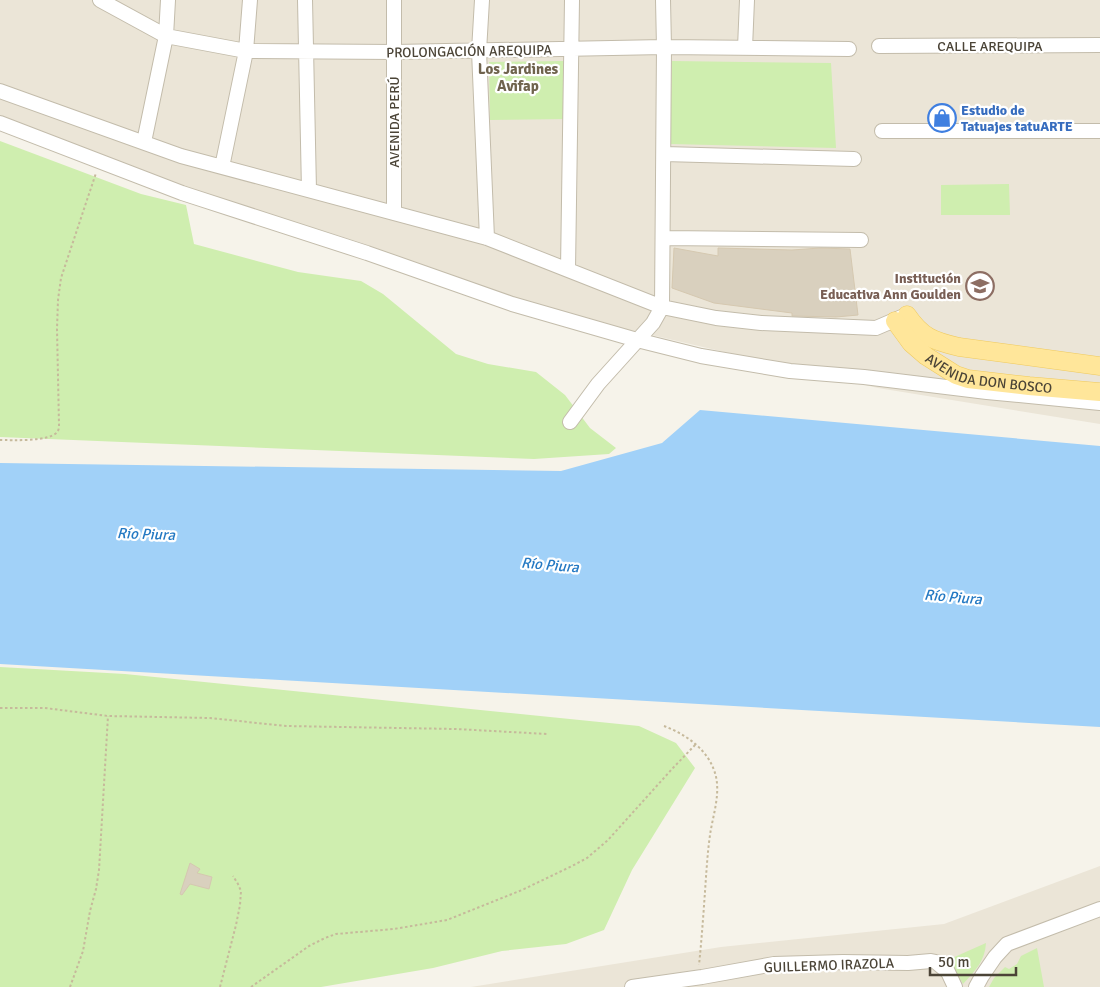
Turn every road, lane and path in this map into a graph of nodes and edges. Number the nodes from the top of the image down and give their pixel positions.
1 (100, 0) edge
2 (168, 0) edge
3 (250, 0) edge
4 (305, 0) edge
5 (394, 0) edge
6 (482, 0) edge
7 (572, 0) edge
8 (663, 0) edge
9 (748, 0) edge
10 (166, 36) junction
11 (1100, 45) edge
12 (880, 46) dead end
13 (664, 47) junction
14 (745, 48) junction
15 (849, 49) dead end
16 (572, 50) junction
17 (246, 51) junction
18 (305, 51) junction
19 (480, 51) junction
20 (394, 52) junction
21 (0, 92) edge
22 (0, 123) edge
23 (882, 131) dead end
24 (1100, 131) edge
25 (144, 142) junction
26 (664, 154) junction
27 (854, 159) dead end
28 (100, 162) junction
29 (222, 167) junction
30 (309, 190) junction
31 (394, 213) junction
32 (487, 238) junction
33 (663, 238) junction
34 (861, 240) dead end
35 (568, 269) junction
36 (662, 307) junction
37 (901, 318) junction
38 (637, 340) junction
39 (1100, 366) edge
40 (1100, 392) edge
41 (1100, 402) edge
42 (570, 422) dead end
43 (0, 440) edge
44 (0, 708) edge
45 (108, 716) junction
46 (664, 726) dead end
47 (547, 734) dead end
48 (696, 744) junction
49 (233, 876) dead end
50 (1100, 909) edge
51 (698, 978) junction
52 (70, 987) edge
53 (220, 987) edge
54 (251, 987) edge
55 (632, 987) edge
56 (955, 987) edge
57 (976, 987) edge

1 - 10 street, PROLONGACIÓN AREQUIPA
2 - 10 street
3 - 17 street
4 - 18 street
5 - 20 street, AVENIDA PERÚ
6 - 19 street
7 - 16 street
8 - 13 street
9 - 14 street
10 - 17 street, PROLONGACIÓN AREQUIPA
10 - 25 street
11 - 12 street, CALLE AREQUIPA
13 - 14 street, PROLONGACIÓN AREQUIPA
13 - 16 street, PROLONGACIÓN AREQUIPA
13 - 26 street
14 - 15 street, PROLONGACIÓN AREQUIPA
16 - 19 street, PROLONGACIÓN AREQUIPA
16 - 35 street
17 - 18 street, PROLONGACIÓN AREQUIPA
17 - 29 street
18 - 20 street, PROLONGACIÓN AREQUIPA
18 - 30 street
19 - 20 street, PROLONGACIÓN AREQUIPA
19 - 32 street
20 - 31 street, AVENIDA PERÚ
21 - 25 street
22 - 28 street
23 - 24 street
25 - 29 street
26 - 27 street
26 - 33 street
28 - 38 street
28 - 43 path
29 - 30 street
30 - 31 street
31 - 32 street
32 - 35 street
33 - 34 street
33 - 36 street
35 - 36 street
36 - 37 street
36 - 38 street
37 - 39 main road, AVENIDA DON BOSCO
37 - 40 main road, AVENIDA DON BOSCO
38 - 41 street
38 - 42 street
44 - 45 path
45 - 47 path
45 - 52 path
46 - 48 path
48 - 51 path
48 - 54 path
49 - 53 path
50 - 57 street
51 - 55 street, GUILLERMO IRAZOLA
51 - 56 street, GUILLERMO IRAZOLA

